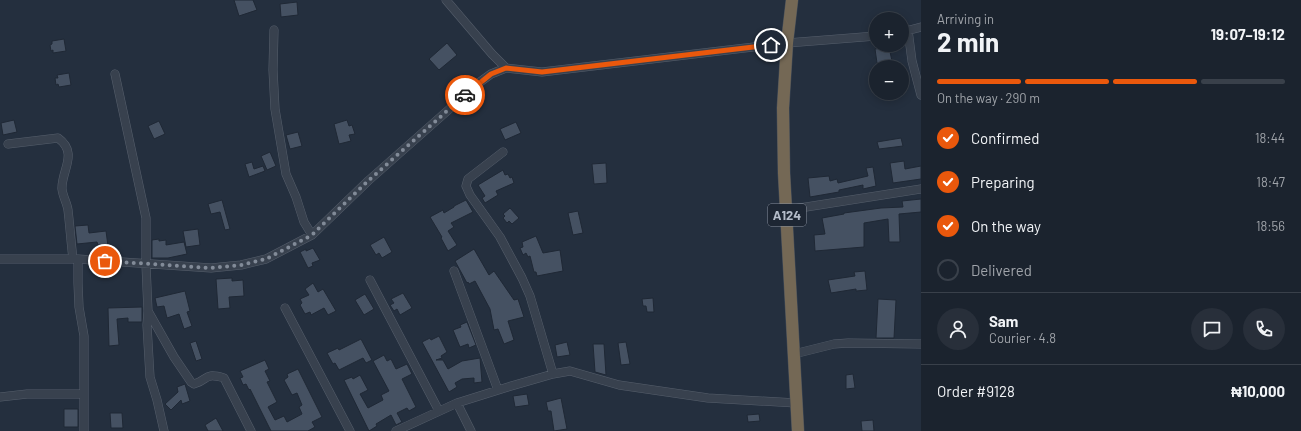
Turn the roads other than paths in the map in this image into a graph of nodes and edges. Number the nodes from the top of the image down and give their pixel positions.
1 (446, 0) edge
2 (792, 0) edge
3 (921, 27) edge
4 (274, 30) dead end
5 (909, 30) edge
6 (869, 37) edge
7 (787, 43) junction
8 (909, 48) edge
9 (506, 68) junction
10 (116, 74) dead end
11 (921, 96) edge
12 (8, 144) dead end
13 (503, 152) dead end
14 (921, 189) edge
15 (787, 210) junction
16 (312, 235) junction
17 (0, 259) edge
18 (76, 259) junction
19 (146, 264) junction
20 (454, 271) dead end
21 (370, 280) dead end
22 (285, 308) dead end
23 (148, 311) junction
24 (921, 344) edge
25 (794, 354) junction
26 (553, 374) junction
27 (498, 390) junction
28 (84, 394) junction
29 (0, 397) edge
30 (457, 403) junction
31 (796, 403) junction
32 (439, 411) junction
33 (84, 431) edge
34 (164, 431) edge
35 (252, 431) edge
36 (350, 431) edge
37 (396, 431) edge
38 (471, 431) edge
39 (798, 431) edge

1 - 9 street
2 - 7 highway, A124
3 - 5 street
4 - 16 street
6 - 7 street
7 - 9 street
7 - 15 highway, A124
8 - 11 street
9 - 16 street
10 - 19 street
12 - 18 street
13 - 26 street
14 - 15 street
15 - 25 highway, A124
16 - 19 street
17 - 18 street
18 - 19 street
18 - 28 street
19 - 23 street
20 - 27 street
21 - 32 street
22 - 36 street
23 - 34 street
23 - 35 street
24 - 25 street
25 - 31 highway, A124
26 - 27 street
26 - 31 street
27 - 30 street
28 - 29 street
28 - 33 street
30 - 32 street
30 - 38 street
31 - 39 highway, A124
32 - 37 street

